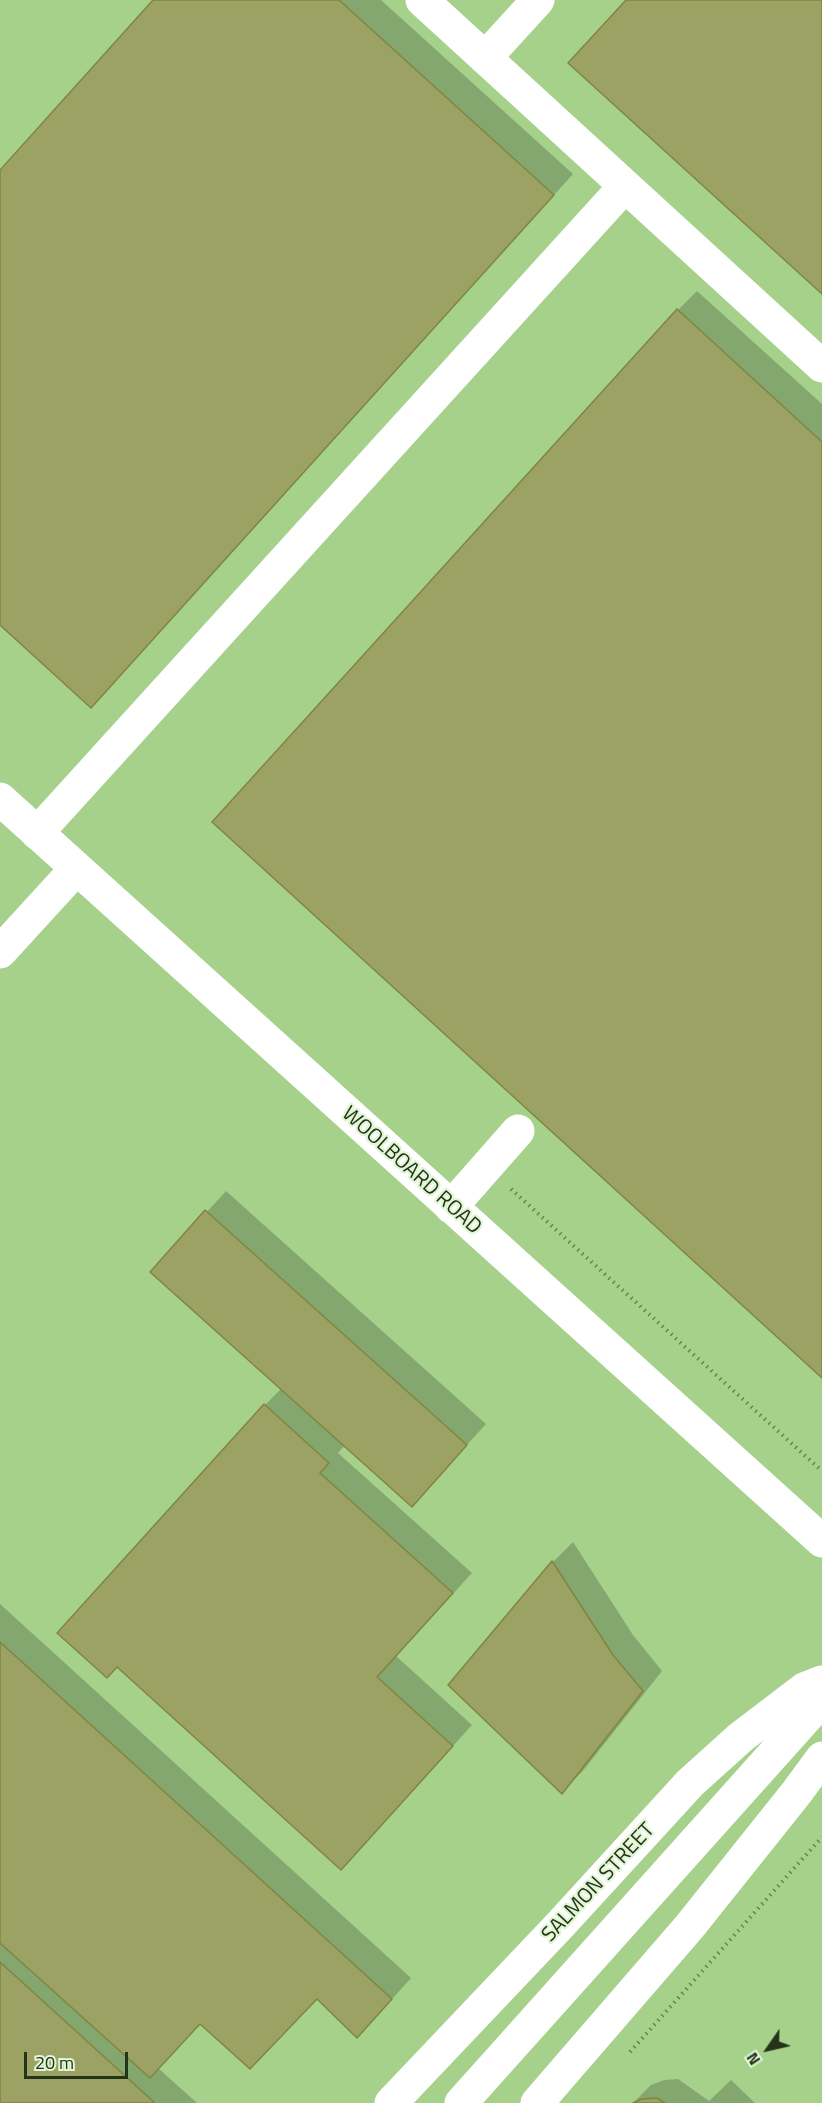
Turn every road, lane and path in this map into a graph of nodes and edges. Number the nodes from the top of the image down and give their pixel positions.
1 (422, 0) edge
2 (538, 0) edge
3 (485, 58) junction
4 (625, 186) junction
5 (822, 366) edge
6 (0, 799) edge
7 (36, 833) junction
8 (76, 870) junction
9 (0, 952) edge
10 (518, 1131) dead end
11 (486, 1167) junction
12 (451, 1207) junction
13 (822, 1470) edge
14 (822, 1541) edge
15 (822, 1682) edge
16 (822, 1700) edge
17 (822, 1758) edge
18 (822, 1838) edge
19 (629, 2054) dead end
20 (391, 2103) edge
21 (461, 2103) edge
22 (537, 2103) edge

1 - 3 street
2 - 3 street
3 - 4 street
4 - 5 street
4 - 7 street
6 - 7 street, WOOLBOARD ROAD
7 - 8 street, WOOLBOARD ROAD
8 - 9 street
8 - 12 street, WOOLBOARD ROAD
10 - 11 street
11 - 12 street
11 - 13 path
12 - 14 street, WOOLBOARD ROAD
15 - 20 street, SALMON STREET
16 - 21 street, SALMON STREET
17 - 22 street
18 - 19 path

